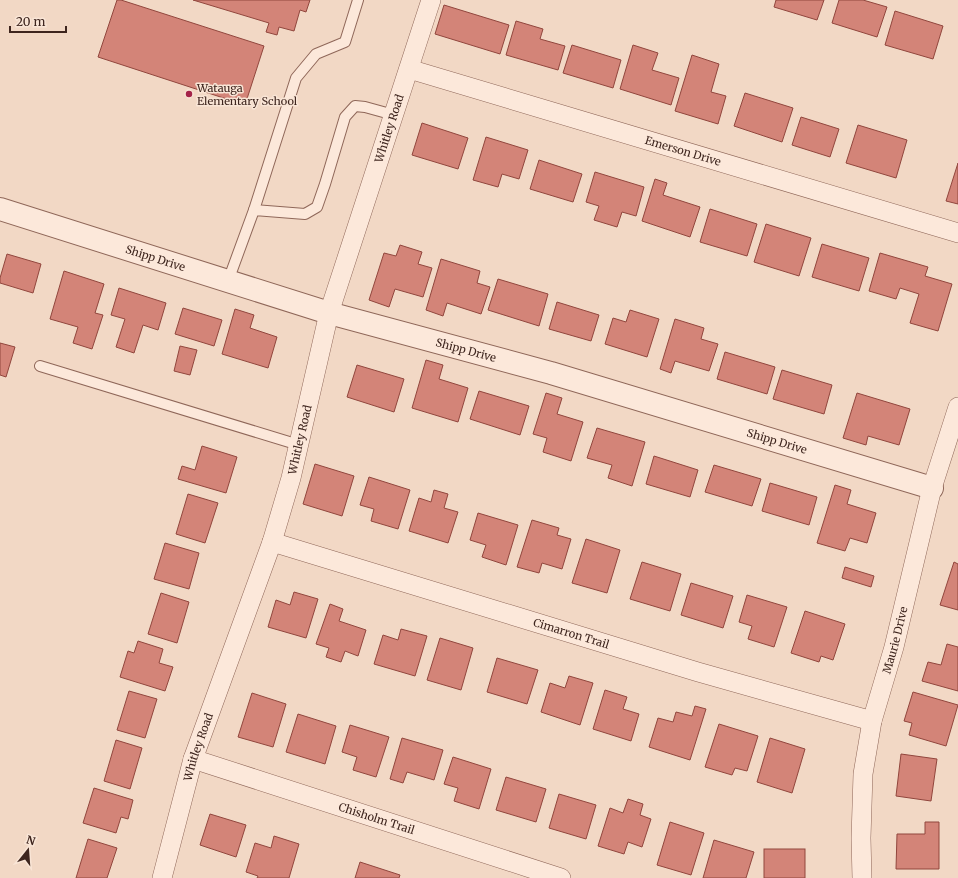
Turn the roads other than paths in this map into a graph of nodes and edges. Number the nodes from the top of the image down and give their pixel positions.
1 (358, 0) edge
2 (431, 0) edge
3 (409, 69) junction
4 (394, 115) junction
5 (0, 208) edge
6 (254, 210) junction
7 (958, 233) edge
8 (228, 281) junction
9 (329, 313) junction
10 (40, 366) dead end
11 (958, 407) edge
12 (299, 445) junction
13 (932, 488) junction
14 (272, 542) junction
15 (872, 721) junction
16 (193, 759) junction
17 (162, 878) edge
18 (561, 878) edge
19 (862, 878) edge

1 - 6 lane
2 - 3 street, Whitley Road
3 - 4 street, Whitley Road
3 - 7 street, Emerson Drive
4 - 6 lane
4 - 9 street, Whitley Road
5 - 8 street, Shipp Drive
6 - 8 lane
8 - 9 street, Shipp Drive
9 - 12 street, Whitley Road
9 - 13 street, Shipp Drive
10 - 12 lane
11 - 13 street, Maurie Drive
12 - 14 street, Whitley Road
13 - 15 street, Maurie Drive
14 - 15 street, Cimarron Trail
14 - 16 street, Whitley Road
15 - 19 street, Maurie Drive
16 - 17 street, Whitley Road
16 - 18 street, Chisholm Trail

